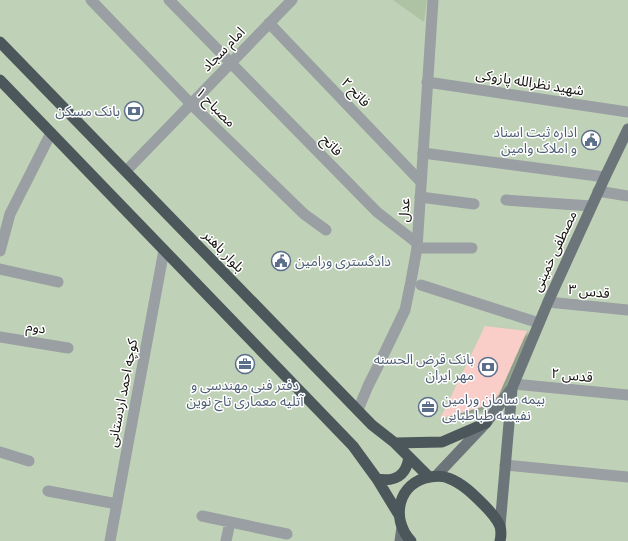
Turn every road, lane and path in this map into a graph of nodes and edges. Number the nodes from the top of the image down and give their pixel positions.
1 (91, 0) edge
2 (169, 0) edge
3 (292, 0) edge
4 (433, 0) edge
5 (269, 24) junction
6 (0, 42) edge
7 (231, 63) junction
8 (0, 80) edge
9 (428, 82) junction
10 (191, 104) junction
11 (628, 112) edge
12 (628, 129) edge
13 (51, 133) junction
14 (423, 153) junction
15 (126, 171) junction
16 (605, 177) junction
17 (421, 182) junction
18 (598, 191) junction
19 (628, 196) edge
20 (420, 197) junction
21 (506, 200) dead end
22 (474, 204) dead end
23 (591, 206) junction
24 (326, 230) dead end
25 (1, 244) edge
26 (417, 245) junction
27 (472, 248) dead end
28 (164, 250) junction
29 (0, 269) edge
30 (58, 282) dead end
31 (421, 285) dead end
32 (548, 302) junction
33 (628, 310) edge
34 (538, 323) junction
35 (0, 336) edge
36 (68, 348) dead end
37 (513, 386) junction
38 (628, 395) edge
39 (358, 410) junction
40 (486, 424) junction
41 (395, 443) junction
42 (0, 452) edge
43 (410, 457) junction
44 (29, 461) dead end
45 (505, 465) junction
46 (432, 476) junction
47 (628, 477) edge
48 (377, 479) junction
49 (48, 491) dead end
50 (117, 504) junction
51 (202, 516) dead end
52 (399, 516) junction
53 (230, 522) junction
54 (500, 526) junction
55 (402, 527) junction
56 (287, 534) dead end
57 (110, 541) edge
58 (226, 541) edge
59 (400, 541) edge
60 (411, 541) edge
61 (500, 541) edge

1 - 10 street, مصباح ۱
2 - 7 street, فاتح
3 - 5 street, امام سجاد
4 - 9 street, عدل
5 - 7 street, امام سجاد
5 - 17 street, فاتح ۲
6 - 15 main road, بلوار باهنر
7 - 10 street, امام سجاد
7 - 26 street, فاتح
8 - 13 main road
9 - 11 street, شهید نظرالله پازوکی
9 - 14 street, عدل
10 - 15 street, امام سجاد
10 - 24 street, مصباح ۱
12 - 16 main road, مصطفی خمینی
13 - 25 street
13 - 28 main road
14 - 16 street
14 - 17 street, عدل
15 - 39 main road, بلوار باهنر
16 - 18 main road, مصطفی خمینی
17 - 20 street, عدل
18 - 19 street
18 - 23 main road, مصطفی خمینی
20 - 22 street
20 - 26 street, عدل
21 - 23 street
23 - 32 main road, مصطفی خمینی
26 - 27 street
26 - 39 street, عدل
28 - 48 main road
28 - 50 street, کوچه احمد اردستانی
29 - 30 street
31 - 34 street
32 - 33 street, قدس ۳
32 - 34 main road, مصطفی خمینی
34 - 37 main road, مصطفی خمینی
35 - 36 street, دوم
37 - 38 street, قدس ۲
37 - 40 main road
37 - 45 main road
39 - 41 main road, بلوار باهنر
40 - 41 main road
40 - 46 main road
41 - 43 main road, بلوار باهنر
42 - 44 street
43 - 46 main road, بلوار باهنر
43 - 48 main road
45 - 47 street
45 - 54 main road
46 - 52 main road
46 - 54 main road
48 - 52 main road
49 - 50 street
50 - 57 street, کوچه احمد اردستانی
51 - 53 street
52 - 55 main road
53 - 56 street
53 - 58 street
54 - 61 main road
55 - 59 main road
55 - 60 main road

